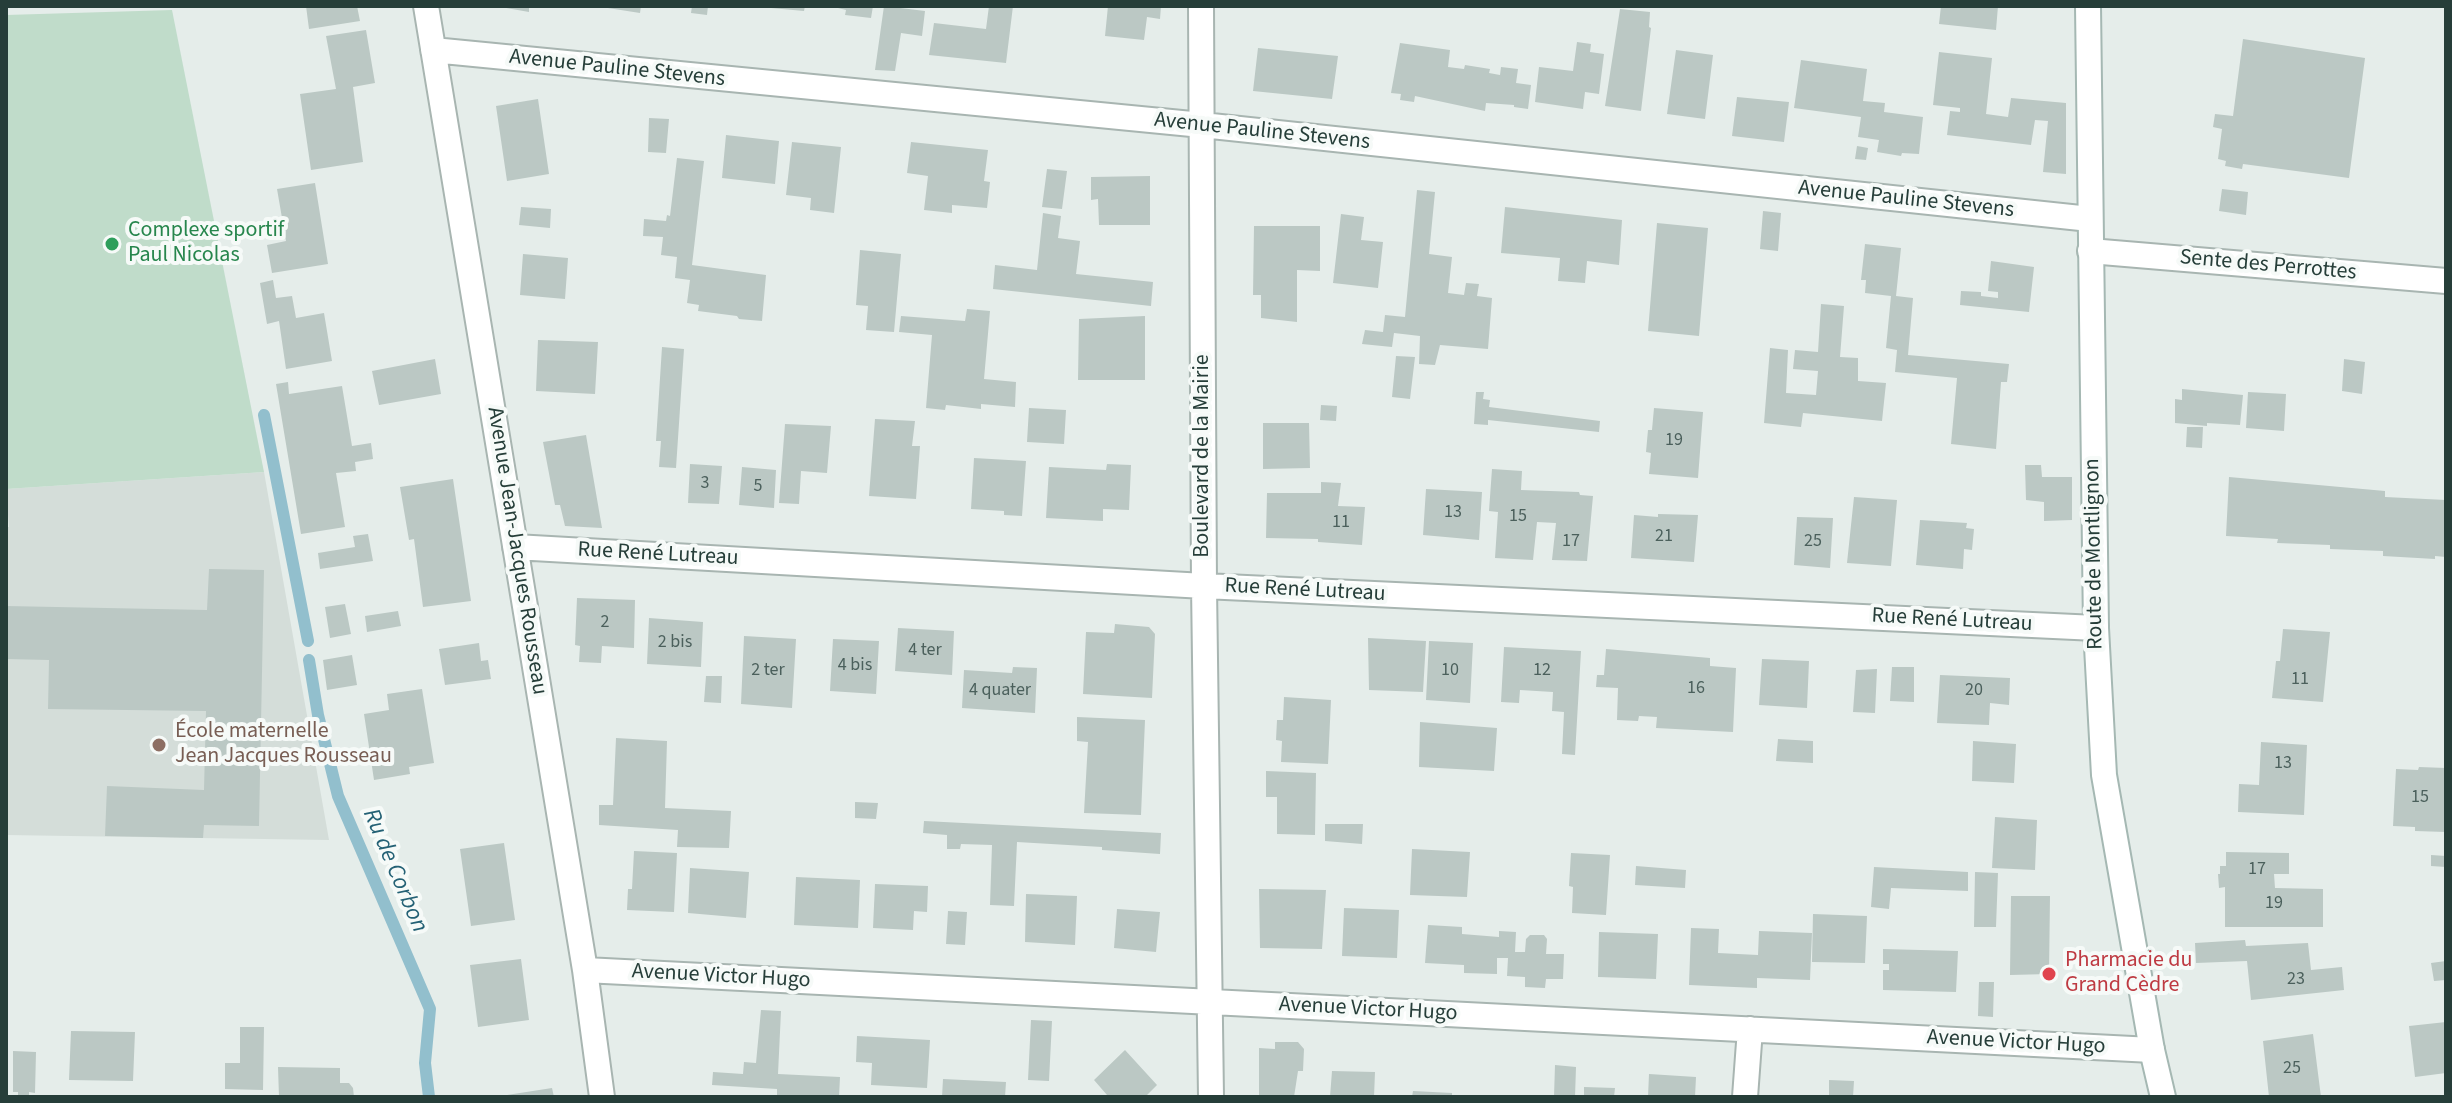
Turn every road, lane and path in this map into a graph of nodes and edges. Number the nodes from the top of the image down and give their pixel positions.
1 (426, 6) edge
2 (1201, 6) edge
3 (2088, 6) edge
4 (433, 50) junction
5 (1202, 125) junction
6 (2090, 219) junction
7 (2090, 251) junction
8 (2446, 281) edge
9 (515, 547) junction
10 (1204, 586) junction
11 (2096, 628) junction
12 (585, 970) junction
13 (1208, 1002) junction
14 (1750, 1029) junction
15 (2152, 1050) junction
16 (602, 1097) edge
17 (1211, 1097) edge
18 (1745, 1097) edge
19 (2163, 1097) edge

1 - 4 street, Avenue Jean-Jacques Rousseau
2 - 5 street, Boulevard de la Mairie
3 - 6 street, Route de Montlignon
4 - 5 street, Avenue Pauline Stevens
4 - 9 street, Avenue Jean-Jacques Rousseau
5 - 6 street, Avenue Pauline Stevens
5 - 10 street, Boulevard de la Mairie
6 - 7 street, Route de Montlignon
7 - 8 street, Sente des Perrottes
7 - 11 street, Route de Montlignon
9 - 10 street, Rue René Lutreau
9 - 12 street, Avenue Jean-Jacques Rousseau
10 - 11 street, Rue René Lutreau
10 - 13 street, Boulevard de la Mairie
11 - 15 street, Route de Montlignon
12 - 13 street, Avenue Victor Hugo
12 - 16 street, Avenue Jean-Jacques Rousseau
13 - 14 street, Avenue Victor Hugo
13 - 17 street, Boulevard de la Mairie
14 - 15 street, Avenue Victor Hugo
14 - 18 street
15 - 19 street, Route de Montlignon

